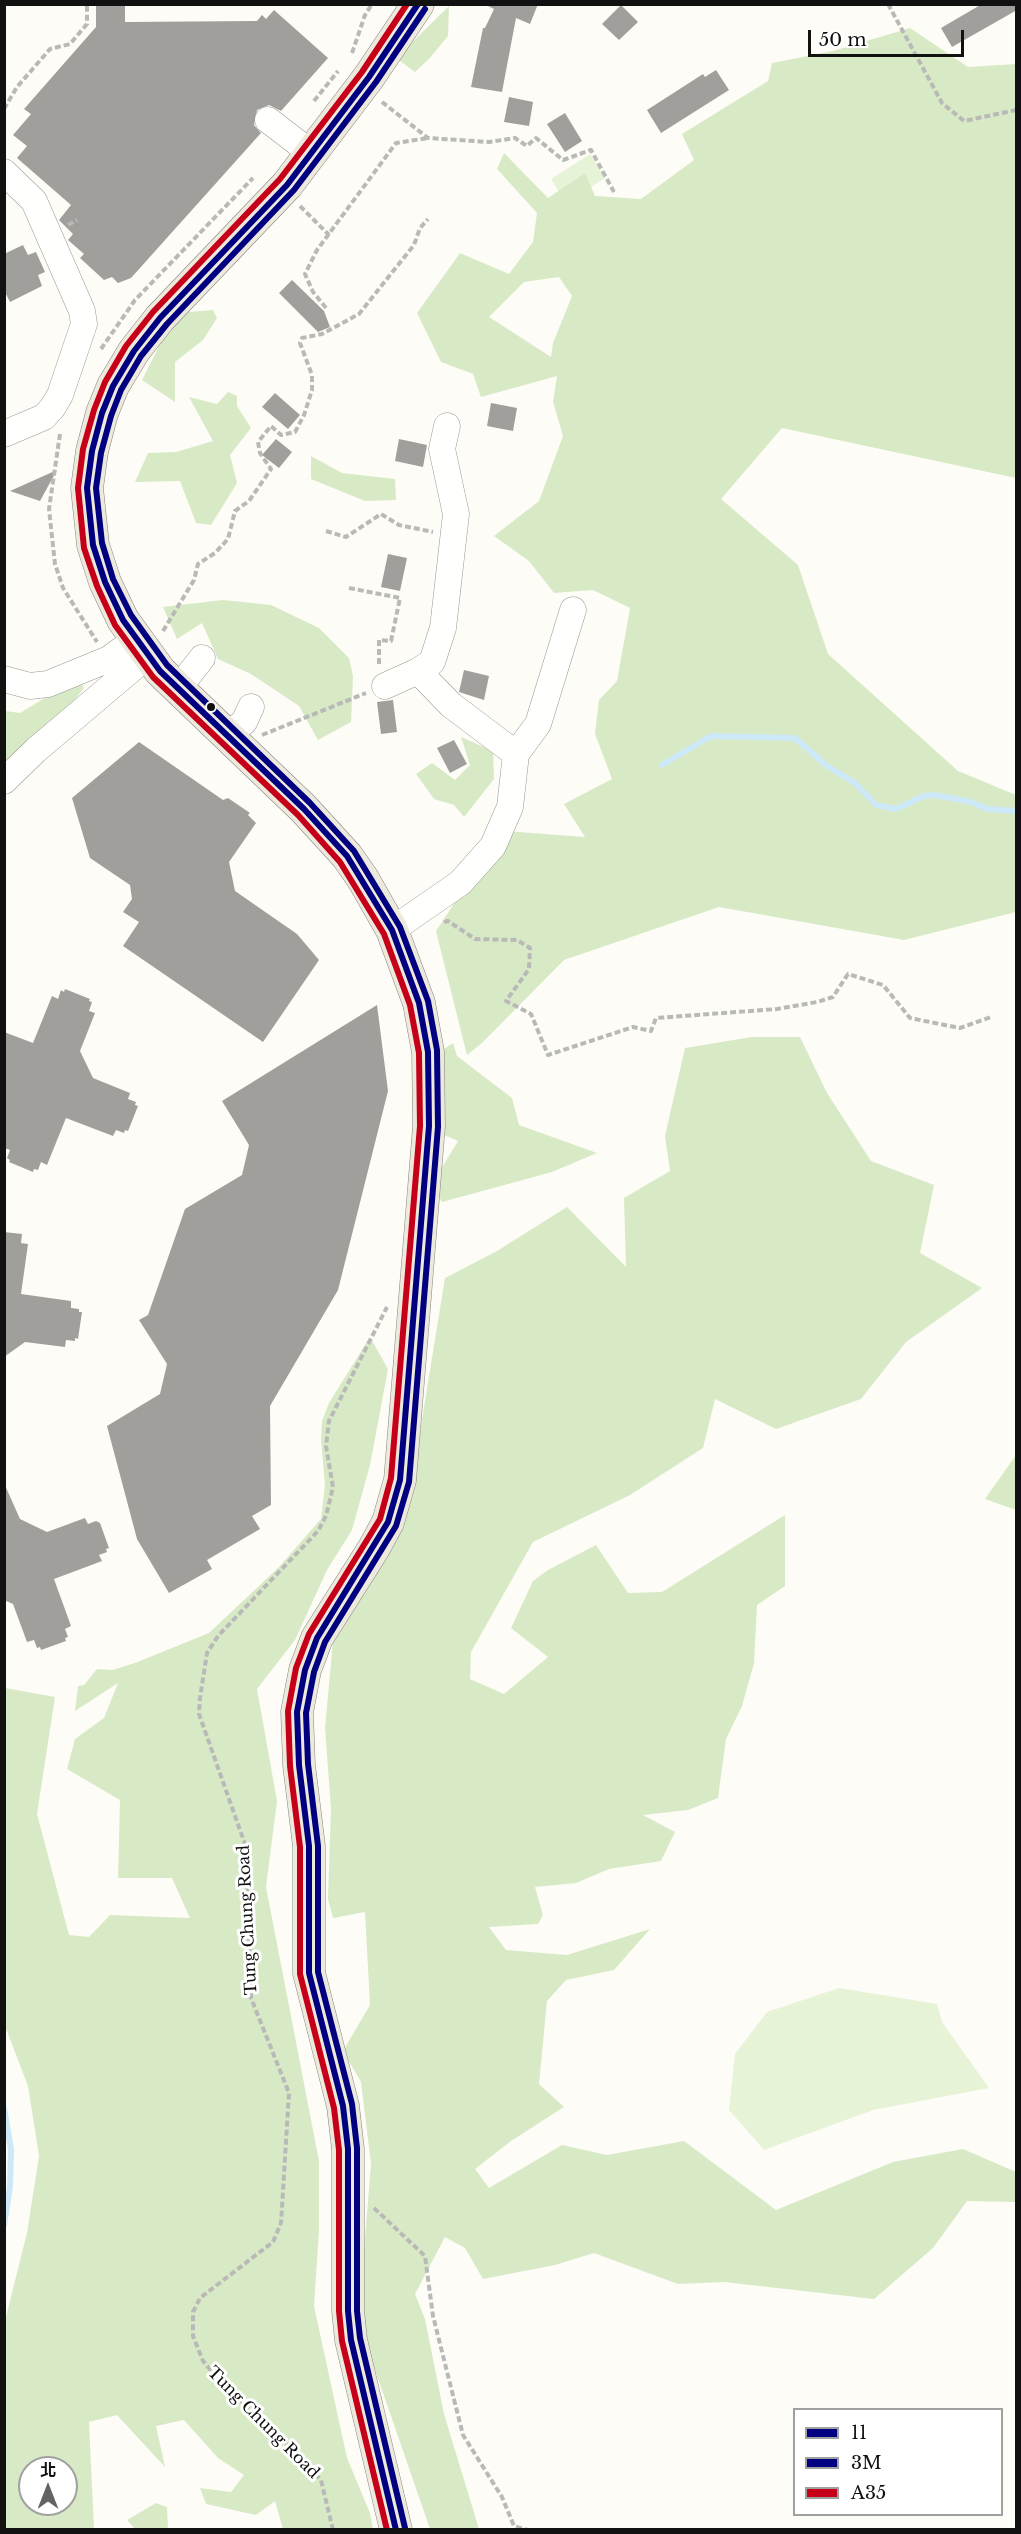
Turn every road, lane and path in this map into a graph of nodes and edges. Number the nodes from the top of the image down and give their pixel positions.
1 (87, 4) edge
2 (372, 4) edge
3 (418, 4) edge
4 (888, 4) edge
5 (346, 61) dead end
6 (340, 69) dead end
7 (383, 93) dead end
8 (379, 99) junction
9 (314, 102) dead end
10 (4, 109) edge
11 (373, 109) dead end
12 (1017, 110) edge
13 (268, 120) dead end
14 (428, 138) junction
15 (311, 153) junction
16 (4, 172) edge
17 (614, 192) dead end
18 (293, 200) dead end
19 (428, 219) dead end
20 (329, 235) junction
21 (327, 308) dead end
22 (447, 426) dead end
23 (4, 434) edge
24 (327, 531) dead end
25 (454, 535) junction
26 (349, 588) dead end
27 (573, 610) dead end
28 (146, 644) junction
29 (202, 658) dead end
30 (418, 672) junction
31 (4, 679) edge
32 (385, 686) junction
33 (177, 690) junction
34 (244, 726) junction
35 (516, 754) junction
36 (4, 781) edge
37 (403, 925) junction
38 (990, 1017) dead end
39 (391, 1298) dead end
40 (349, 2185) junction
41 (333, 2529) edge
42 (396, 2529) edge
43 (527, 2529) edge

1 - 10 path
2 - 5 path
3 - 15 main road
4 - 12 path
6 - 9 path
7 - 8 path
8 - 11 path
8 - 14 path
13 - 15 street
14 - 17 path
14 - 20 path
15 - 28 main road
16 - 23 street
18 - 20 path
19 - 28 path
20 - 21 path
22 - 25 street
24 - 25 path
25 - 30 street
26 - 32 path
27 - 35 street
28 - 31 street
28 - 33 main road
28 - 36 street
29 - 33 street
30 - 32 street
30 - 35 street
32 - 34 path
33 - 34 main road
34 - 37 main road
35 - 37 street
37 - 38 path
37 - 40 main road
39 - 41 path, Tung Chung Road
40 - 42 main road
40 - 43 path

